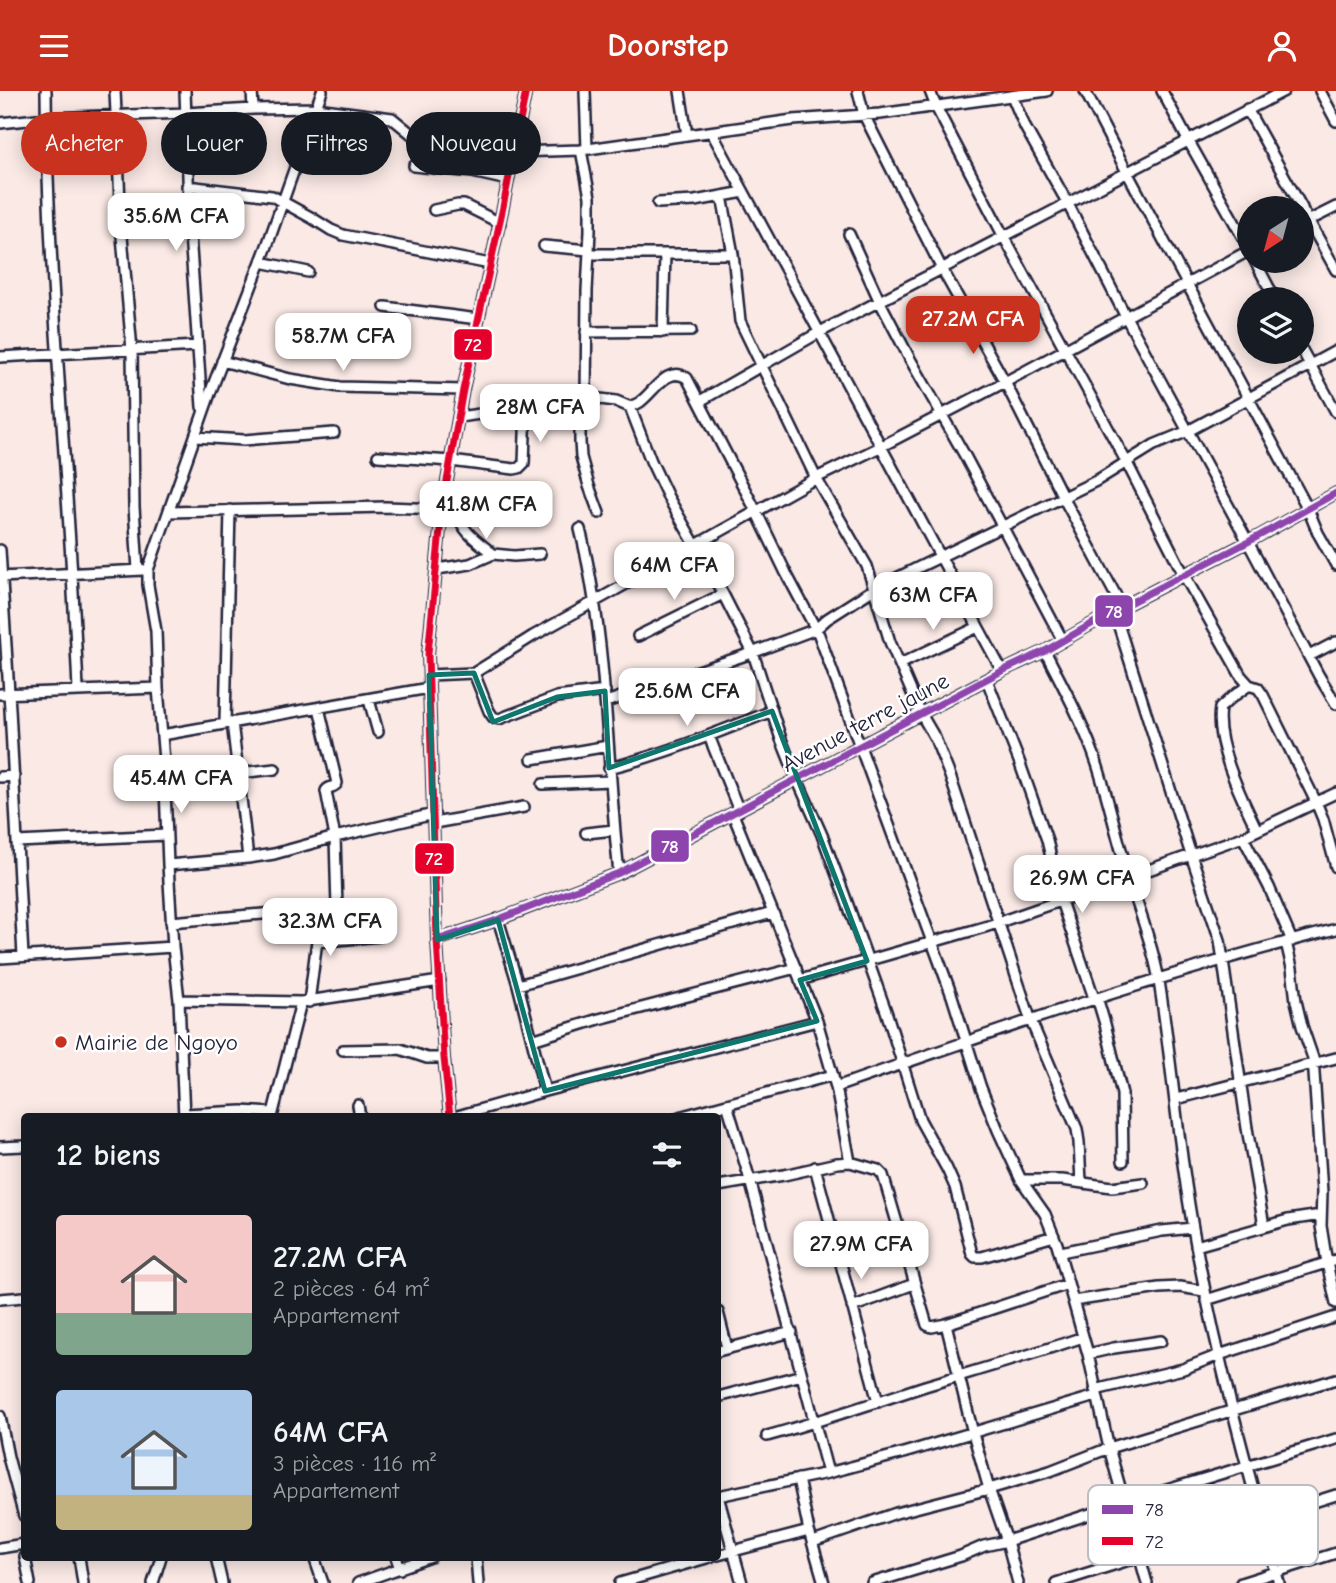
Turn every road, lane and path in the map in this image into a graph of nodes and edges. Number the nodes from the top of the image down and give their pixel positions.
1 (46, 91) edge
2 (116, 91) edge
3 (185, 91) edge
4 (252, 91) edge
5 (322, 91) edge
6 (526, 91) edge
7 (585, 91) edge
8 (680, 91) edge
9 (858, 91) edge
10 (930, 91) edge
11 (1047, 91) edge
12 (1085, 91) edge
13 (1162, 91) edge
14 (1284, 91) edge
15 (1320, 91) edge
16 (998, 95) edge
17 (1012, 96) junction
18 (936, 107) junction
19 (316, 108) junction
20 (253, 109) junction
21 (1247, 109) junction
22 (46, 112) edge
23 (116, 112) edge
24 (186, 112) edge
25 (203, 112) edge
26 (522, 112) edge
27 (864, 115) junction
28 (21, 121) edge
29 (1336, 121) edge
30 (0, 123) edge
31 (406, 129) edge
32 (712, 133) junction
33 (687, 135) junction
34 (1188, 140) junction
35 (541, 149) edge
36 (584, 150) junction
37 (1127, 172) junction
38 (47, 175) edge
39 (119, 175) edge
40 (187, 175) edge
41 (482, 175) edge
42 (509, 175) edge
43 (508, 180) junction
44 (187, 186) junction
45 (744, 192) junction
46 (722, 196) junction
47 (1295, 196) edge
48 (282, 202) junction
49 (658, 203) dead end
50 (1068, 204) junction
51 (1336, 207) edge
52 (434, 210) dead end
53 (1314, 218) edge
54 (500, 223) junction
55 (1237, 227) edge
56 (849, 234) dead end
57 (1314, 236) edge
58 (1004, 237) junction
59 (544, 246) dead end
60 (589, 252) junction
61 (665, 254) junction
62 (733, 254) junction
63 (1237, 257) edge
64 (261, 262) junction
65 (490, 264) junction
66 (942, 269) junction
67 (1336, 270) edge
68 (308, 272) dead end
69 (1188, 284) junction
70 (880, 302) junction
71 (386, 307) dead end
72 (1126, 317) junction
73 (478, 319) junction
74 (691, 331) dead end
75 (586, 332) junction
76 (663, 332) junction
77 (820, 332) junction
78 (198, 346) junction
79 (132, 350) junction
80 (1066, 350) junction
81 (1336, 351) edge
82 (58, 354) junction
83 (0, 357) edge
84 (222, 361) junction
85 (760, 365) junction
86 (1310, 365) junction
87 (1005, 382) junction
88 (463, 390) junction
89 (1248, 397) junction
90 (586, 400) junction
91 (700, 401) junction
92 (526, 407) junction
93 (630, 407) junction
94 (1336, 412) edge
95 (202, 413) junction
96 (942, 415) junction
97 (459, 417) junction
98 (1188, 431) junction
99 (334, 433) dead end
100 (195, 437) junction
101 (880, 447) junction
102 (378, 456) dead end
103 (451, 461) junction
104 (1127, 463) junction
105 (816, 478) junction
106 (1336, 493) edge
107 (1063, 497) junction
108 (442, 509) junction
109 (1308, 509) junction
110 (230, 510) junction
111 (756, 511) junction
112 (169, 512) junction
113 (599, 513) dead end
114 (1002, 527) junction
115 (580, 529) dead end
116 (1248, 542) junction
117 (696, 545) junction
118 (0, 550) edge
119 (493, 554) junction
120 (540, 554) dead end
121 (941, 557) junction
122 (1336, 565) edge
123 (437, 569) junction
124 (143, 570) junction
125 (74, 574) junction
126 (1184, 575) junction
127 (1, 577) edge
128 (874, 589) junction
129 (723, 594) junction
130 (594, 602) junction
131 (1118, 609) junction
132 (978, 627) junction
133 (816, 629) junction
134 (638, 636) dead end
135 (1063, 641) junction
136 (1336, 642) edge
137 (1045, 651) junction
138 (753, 653) junction
139 (1309, 656) junction
140 (900, 664) junction
141 (1002, 671) junction
142 (474, 673) junction
143 (429, 675) junction
144 (987, 680) junction
145 (1249, 685) junction
146 (158, 688) junction
147 (429, 688) junction
148 (79, 690) junction
149 (605, 691) junction
150 (5, 694) edge
151 (369, 699) junction
152 (606, 702) junction
153 (1336, 704) edge
154 (319, 708) junction
155 (772, 711) junction
156 (921, 714) junction
157 (228, 723) junction
158 (378, 732) dead end
159 (162, 735) junction
160 (709, 736) junction
161 (608, 746) junction
162 (861, 747) junction
163 (532, 759) dead end
164 (609, 768) junction
165 (275, 769) dead end
166 (238, 772) junction
167 (0, 776) edge
168 (14, 776) junction
169 (797, 779) junction
170 (610, 781) junction
171 (543, 784) dead end
172 (166, 785) junction
173 (1336, 793) edge
174 (1315, 802) junction
175 (524, 807) dead end
176 (1295, 812) junction
177 (736, 813) junction
178 (434, 819) junction
179 (1323, 819) junction
180 (614, 830) junction
181 (1257, 831) junction
182 (586, 833) dead end
183 (166, 835) junction
184 (335, 837) junction
185 (1243, 837) junction
186 (17, 842) junction
187 (1191, 855) junction
188 (248, 858) junction
189 (168, 865) junction
190 (1336, 867) edge
191 (620, 873) junction
192 (1129, 877) junction
193 (1061, 901) junction
194 (321, 910) junction
195 (772, 913) junction
196 (498, 919) junction
197 (171, 922) junction
198 (999, 922) junction
199 (1336, 929) edge
200 (380, 936) dead end
201 (438, 940) junction
202 (1289, 941) junction
203 (317, 942) junction
204 (932, 943) junction
205 (173, 947) junction
206 (23, 956) junction
207 (0, 958) edge
208 (1223, 960) junction
209 (867, 961) junction
210 (796, 968) junction
211 (1159, 979) junction
212 (800, 980) junction
213 (440, 981) junction
214 (518, 985) junction
215 (1094, 998) junction
216 (179, 1000) junction
217 (305, 1002) junction
218 (817, 1021) junction
219 (1031, 1021) junction
220 (532, 1040) junction
221 (967, 1042) junction
222 (344, 1050) dead end
223 (444, 1058) junction
224 (1336, 1058) edge
225 (903, 1064) junction
226 (1312, 1065) junction
227 (833, 1075) junction
228 (1240, 1083) junction
229 (836, 1087) junction
230 (545, 1091) junction
231 (1176, 1099) junction
232 (727, 1104) junction
233 (358, 1105) dead end
234 (184, 1113) edge
235 (213, 1113) edge
236 (257, 1113) edge
237 (273, 1113) edge
238 (359, 1113) edge
239 (451, 1113) edge
240 (466, 1113) edge
241 (694, 1113) edge
242 (21, 1146) edge
243 (0, 1147) edge
244 (1123, 1161) dead end
245 (850, 1162) junction
246 (816, 1167) junction
247 (750, 1180) junction
248 (1021, 1180) junction
249 (1081, 1182) junction
250 (1143, 1183) dead end
251 (721, 1185) edge
252 (1321, 1215) junction
253 (1264, 1227) junction
254 (1193, 1228) junction
255 (1054, 1236) junction
256 (1196, 1246) junction
257 (1060, 1252) junction
258 (1331, 1261) edge
259 (914, 1284) junction
260 (1068, 1284) junction
261 (1205, 1296) junction
262 (21, 1297) edge
263 (0, 1299) edge
264 (1073, 1301) junction
265 (1336, 1303) edge
266 (852, 1307) junction
267 (1336, 1317) edge
268 (946, 1324) junction
269 (792, 1332) junction
270 (1083, 1337) junction
271 (1161, 1341) dead end
272 (722, 1350) edge
273 (1088, 1354) junction
274 (1219, 1355) junction
275 (802, 1375) junction
276 (959, 1376) junction
277 (1336, 1379) edge
278 (1096, 1393) junction
279 (721, 1396) edge
280 (878, 1402) junction
281 (1231, 1410) junction
282 (0, 1416) edge
283 (814, 1423) junction
284 (972, 1433) junction
285 (768, 1436) dead end
286 (1336, 1439) edge
287 (1109, 1448) junction
288 (1247, 1465) junction
289 (828, 1473) junction
290 (798, 1479) junction
291 (1119, 1485) edge
292 (1182, 1485) edge
293 (1252, 1485) edge
294 (989, 1489) junction
295 (721, 1495) edge
296 (1336, 1495) edge
297 (1318, 1501) edge
298 (21, 1505) edge
299 (721, 1508) edge
300 (1088, 1515) edge
301 (809, 1531) junction
302 (1007, 1541) junction
303 (813, 1542) junction
304 (0, 1548) edge
305 (21, 1550) edge
306 (732, 1551) junction
307 (1336, 1553) edge
308 (721, 1554) edge
309 (1318, 1559) edge
310 (26, 1561) edge
311 (80, 1561) edge
312 (160, 1561) edge
313 (217, 1561) edge
314 (315, 1561) edge
315 (398, 1561) edge
316 (421, 1561) edge
317 (476, 1561) edge
318 (696, 1561) edge
319 (1114, 1565) edge
320 (1142, 1565) edge
321 (1274, 1565) edge
322 (1298, 1565) edge
323 (400, 1569) junction
324 (1276, 1572) junction
325 (30, 1583) edge
326 (83, 1583) edge
327 (153, 1583) edge
328 (222, 1583) edge
329 (323, 1583) edge
330 (358, 1583) edge
331 (478, 1583) edge
332 (620, 1583) edge
333 (742, 1583) edge
334 (824, 1583) edge
335 (872, 1583) edge
336 (1018, 1583) edge
337 (1056, 1583) edge
338 (1147, 1583) edge
339 (1241, 1583) edge
340 (1279, 1583) edge

1 - 22 street
2 - 23 street
3 - 24 street
4 - 20 street
5 - 19 street
6 - 26 street
7 - 36 street
8 - 33 street
9 - 27 street
10 - 18 street
11 - 17 street
12 - 37 street
13 - 34 street
14 - 21 street
15 - 29 street
16 - 17 street
16 - 18 street
17 - 50 street
18 - 27 street
18 - 58 street
19 - 20 street
19 - 31 street
19 - 48 street
20 - 25 street
21 - 34 street
21 - 47 street
27 - 32 street
27 - 66 street
28 - 30 street
32 - 33 street
32 - 45 street
33 - 36 street
34 - 37 street
34 - 55 street
35 - 36 street
36 - 60 street
37 - 50 street
37 - 69 street
38 - 82 street
39 - 79 street
40 - 44 street
41 - 43 street
42 - 43 street
43 - 54 street
44 - 48 street
44 - 78 street
45 - 46 street
45 - 77 street
46 - 49 street
46 - 62 street
48 - 64 street
48 - 65 street
50 - 58 street
50 - 72 street
51 - 53 street
52 - 54 street
54 - 65 street
56 - 70 street
57 - 67 street
58 - 66 street
58 - 80 street
59 - 60 street
60 - 61 street
60 - 75 street
61 - 62 street
61 - 76 street
62 - 85 street
63 - 69 street
64 - 68 street
64 - 84 street
65 - 73 street
66 - 70 street
66 - 87 street
69 - 72 street
69 - 89 street
70 - 77 street
70 - 96 street
71 - 73 street
72 - 80 street
72 - 98 street
73 - 88 street
74 - 76 street
75 - 76 street
75 - 90 street
77 - 85 street
77 - 101 street
78 - 79 street
78 - 95 street
79 - 82 street
79 - 124 street
80 - 87 street
80 - 104 street
81 - 86 street
82 - 83 street
82 - 125 street
84 - 88 street
84 - 95 street
85 - 91 street
85 - 105 street
86 - 89 street
86 - 94 street
87 - 96 street
87 - 107 street
88 - 97 street
89 - 98 street
89 - 109 street
90 - 92 street
90 - 93 street
90 - 113 street
91 - 93 street
91 - 111 street
92 - 97 street
92 - 103 street
93 - 117 street
95 - 100 street
96 - 101 street
96 - 114 street
97 - 103 street
98 - 104 street
98 - 116 street
99 - 100 street
100 - 112 street
101 - 105 street
101 - 121 street
102 - 103 street
103 - 108 street
104 - 107 street
104 - 126 street
105 - 111 street
105 - 128 street
106 - 109 street, Avenue terre jaune
107 - 114 street
107 - 131 street
108 - 110 street
108 - 119 street
108 - 123 street
109 - 116 street, Avenue terre jaune
109 - 122 street
110 - 112 street
110 - 157 street
111 - 117 street
111 - 133 street
112 - 124 street
114 - 121 street
114 - 135 street
115 - 130 street
116 - 126 street, Avenue terre jaune
116 - 139 street
117 - 129 street
117 - 130 street
118 - 127 street
119 - 120 street
119 - 123 street
121 - 128 street
121 - 132 street
123 - 143 street
124 - 125 street
124 - 146 street
125 - 127 street
125 - 148 street
126 - 131 street, Avenue terre jaune
126 - 145 street
127 - 150 street
128 - 133 street
128 - 140 street
129 - 134 street
129 - 138 street
130 - 142 street
130 - 149 street
131 - 135 street, Avenue terre jaune
131 - 187 street
132 - 140 street
132 - 141 street
133 - 138 street
133 - 162 street
135 - 137 street, Avenue terre jaune
136 - 139 street
137 - 141 street, Avenue terre jaune
137 - 192 street
138 - 152 street
138 - 155 street
139 - 153 street
140 - 156 street
141 - 144 street, Avenue terre jaune
142 - 143 street
142 - 149 street
143 - 147 street
144 - 156 street, Avenue terre jaune
144 - 193 street
145 - 174 street
145 - 181 street
146 - 148 street
146 - 159 street
147 - 151 street
147 - 178 street
148 - 150 street
149 - 152 street
150 - 168 street
151 - 154 street
151 - 158 street
152 - 161 street
154 - 157 street
154 - 184 street
155 - 160 street
155 - 169 street
156 - 162 street, Avenue terre jaune
156 - 198 street
157 - 159 street
157 - 166 street
159 - 172 street
160 - 164 street
160 - 177 street
161 - 163 street
161 - 164 street
162 - 169 street, Avenue terre jaune
162 - 204 street
164 - 170 street
165 - 166 street
166 - 172 street
166 - 188 street
167 - 168 street
168 - 186 street
169 - 177 street, Avenue terre jaune
169 - 209 street
170 - 171 street
170 - 180 street
172 - 183 street
173 - 174 street
174 - 176 street
174 - 179 street
175 - 178 street
176 - 179 street
176 - 181 street
177 - 191 street, Avenue terre jaune
177 - 195 street
178 - 184 street
178 - 201 street
179 - 190 street
180 - 182 street
180 - 191 street
181 - 185 street
183 - 186 street
183 - 189 street
184 - 188 street
184 - 194 street
185 - 187 street
185 - 202 street
186 - 206 street
187 - 192 street
187 - 208 street
188 - 189 street
189 - 197 street
191 - 196 street, Avenue terre jaune
192 - 193 street
192 - 211 street
193 - 198 street
193 - 215 street
194 - 197 street
194 - 203 street
195 - 210 street
195 - 214 street
196 - 201 street, Avenue terre jaune
196 - 214 street
197 - 205 street
198 - 204 street
198 - 219 street
199 - 202 street
200 - 203 street
201 - 213 street
202 - 208 street
202 - 226 street
203 - 217 street
204 - 209 street
204 - 221 street
205 - 206 street
205 - 216 street
206 - 207 street
208 - 211 street
208 - 228 street
209 - 212 street
209 - 225 street
210 - 212 street
210 - 220 street
211 - 215 street
211 - 231 street
212 - 218 street
213 - 217 street
213 - 223 street
214 - 220 street
215 - 219 street
215 - 244 street
216 - 217 street
216 - 234 street
217 - 237 street
218 - 227 street
218 - 230 street
219 - 221 street
219 - 249 street
220 - 230 street
221 - 225 street
221 - 248 street
222 - 223 street
223 - 239 street
224 - 226 street
225 - 229 street
225 - 255 street
226 - 228 street
226 - 252 street
227 - 229 street
227 - 232 street
228 - 231 street
228 - 253 street
229 - 245 street
230 - 240 street
231 - 254 street
232 - 241 street
232 - 247 street
233 - 238 street
235 - 236 street
242 - 243 street
245 - 246 street
245 - 259 street
246 - 247 street
246 - 266 street
247 - 251 street
247 - 269 street
248 - 249 street
248 - 255 street
249 - 250 street
252 - 253 street
252 - 258 street
253 - 256 street
254 - 256 street
254 - 257 street
255 - 257 street
256 - 261 street
257 - 260 street
258 - 261 street
258 - 265 street
259 - 266 street
259 - 268 street
260 - 264 street
260 - 268 street
261 - 264 street
261 - 274 street
262 - 263 street
264 - 270 street
266 - 280 street
267 - 274 street
268 - 276 street
269 - 272 street
269 - 275 street
270 - 273 street
270 - 276 street
271 - 273 street
273 - 278 street
274 - 278 street
274 - 281 street
275 - 279 street
275 - 283 street
276 - 280 street
276 - 284 street
277 - 281 street
278 - 284 street
278 - 287 street
280 - 283 street
281 - 287 street
281 - 288 street
282 - 298 street
283 - 285 street
283 - 289 street
284 - 289 street
284 - 294 street
286 - 288 street
287 - 291 street
287 - 294 street
288 - 292 street
288 - 293 street
289 - 290 street
290 - 295 street
290 - 301 street
294 - 302 street
294 - 303 street
296 - 297 street
299 - 306 street
300 - 302 street
301 - 303 street
301 - 306 street
302 - 335 street
302 - 336 street
303 - 334 street
304 - 305 street
306 - 308 street
306 - 333 street
307 - 309 street
310 - 325 street
311 - 326 street
312 - 327 street
313 - 328 street
314 - 329 street
315 - 323 street
316 - 323 street
317 - 331 street
318 - 332 street
319 - 337 street
320 - 338 street
321 - 324 street
322 - 324 street
323 - 330 street
324 - 339 street
324 - 340 street

